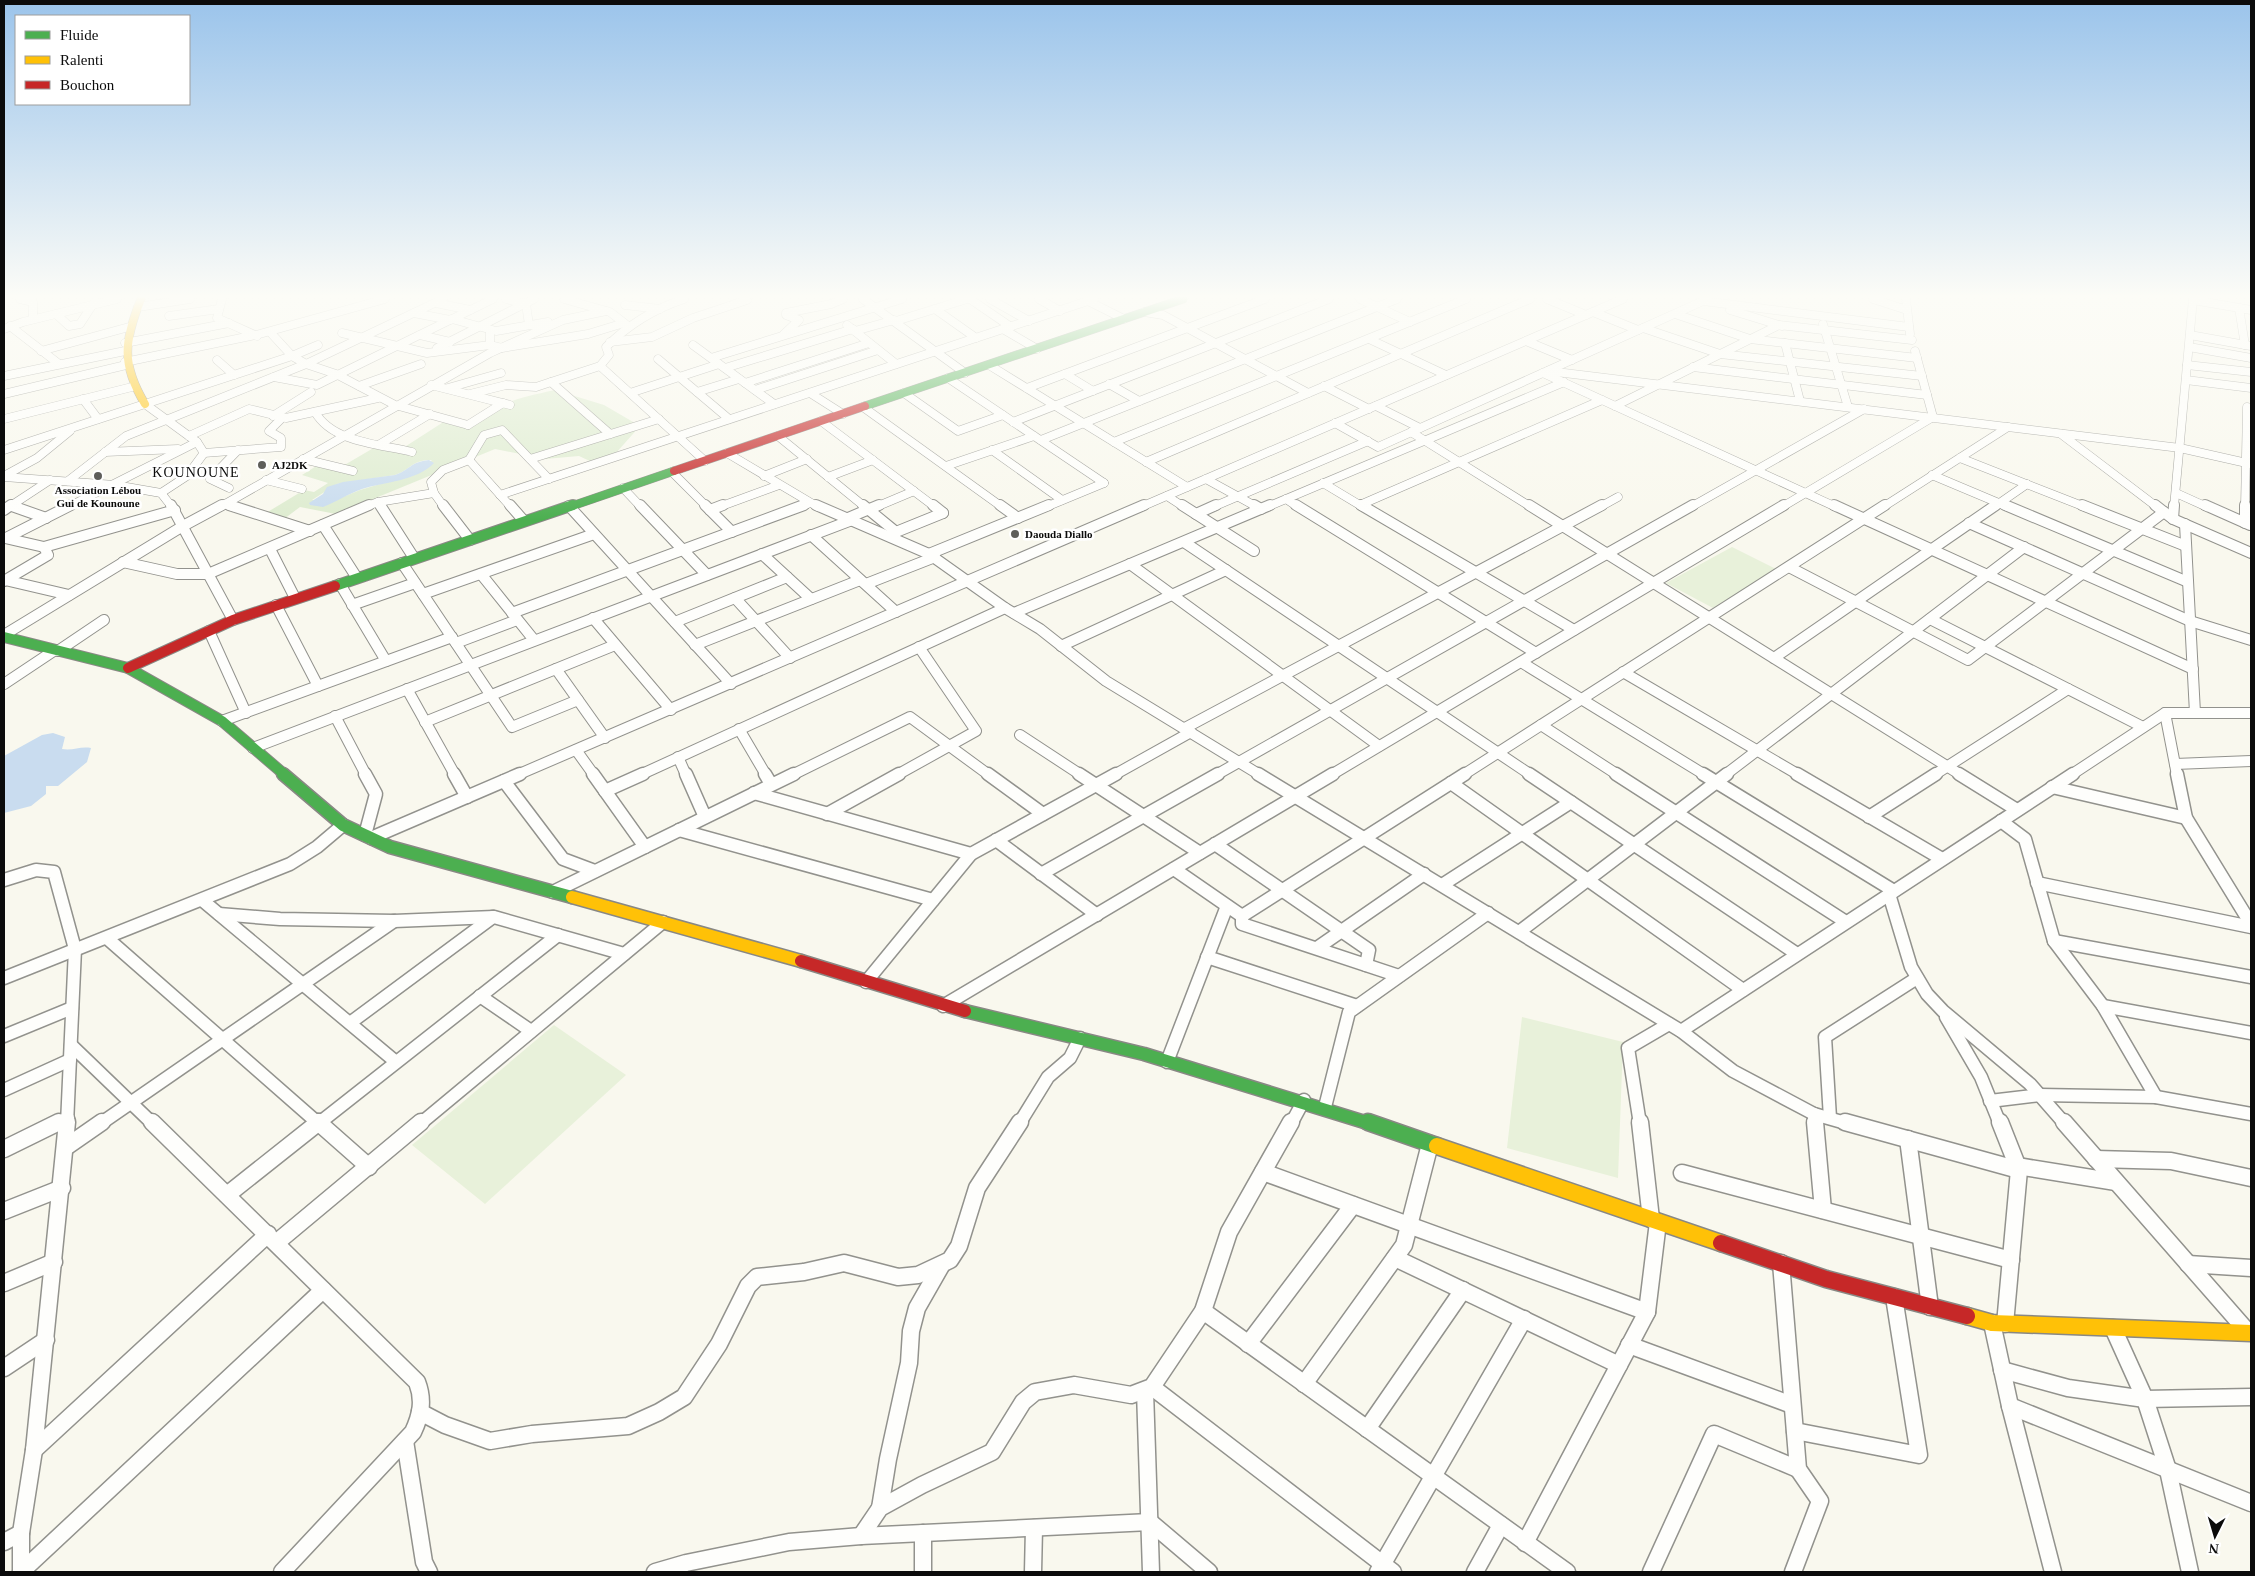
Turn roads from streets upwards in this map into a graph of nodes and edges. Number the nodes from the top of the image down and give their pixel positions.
1 (71, 373) edge
2 (129, 373) edge
3 (231, 373) edge
4 (241, 373) edge
5 (285, 373) edge
6 (332, 373) edge
7 (339, 373) edge
8 (392, 373) edge
9 (455, 373) edge
10 (501, 373) dead end
11 (580, 373) edge
12 (607, 373) edge
13 (675, 373) edge
14 (697, 373) edge
15 (731, 373) edge
16 (770, 373) edge
17 (809, 373) edge
18 (871, 373) edge
19 (965, 373) edge
20 (1001, 373) edge
21 (1069, 373) edge
22 (1139, 373) edge
23 (1212, 373) edge
24 (1270, 373) edge
25 (1286, 373) edge
26 (1356, 373) edge
27 (1441, 373) edge
28 (1452, 373) edge
29 (1544, 373) edge
30 (1546, 373) edge
31 (1550, 373) edge
32 (1682, 373) edge
33 (1737, 373) edge
34 (1793, 373) edge
35 (1838, 373) edge
36 (1889, 373) edge
37 (1921, 373) edge
38 (2186, 373) edge
39 (336, 374) junction
40 (1065, 374) junction
41 (234, 375) junction
42 (1446, 375) junction
43 (1277, 376) junction
44 (1922, 376) junction
45 (274, 377) junction
46 (680, 377) junction
47 (948, 378) junction
48 (1795, 380) junction
49 (2186, 380) junction
50 (742, 381) junction
51 (551, 382) junction
52 (1564, 382) junction
53 (1109, 384) junction
54 (1658, 384) junction
55 (431, 385) junction
56 (1841, 385) junction
57 (132, 386) junction
58 (359, 386) junction
59 (1324, 386) junction
60 (445, 388) junction
61 (1027, 388) junction
62 (2251, 388) edge
63 (755, 390) junction
64 (1093, 391) junction
65 (311, 392) dead end
66 (697, 392) junction
67 (630, 393) junction
68 (810, 393) junction
69 (904, 393) junction
70 (1308, 393) junction
71 (4, 394) edge
72 (470, 394) junction
73 (1927, 396) junction
74 (378, 398) junction
75 (83, 399) junction
76 (1602, 400) junction
77 (1800, 401) junction
78 (1139, 402) junction
79 (145, 404) junction
80 (774, 404) junction
81 (395, 405) junction
82 (1055, 405) junction
83 (1615, 406) junction
84 (863, 407) junction
85 (1372, 407) junction
86 (1848, 407) junction
87 (2247, 407) dead end
88 (1864, 409) junction
89 (315, 412) junction
90 (430, 414) junction
91 (843, 414) junction
92 (1004, 415) junction
93 (277, 417) junction
94 (1932, 418) junction
95 (4, 419) edge
96 (98, 419) junction
97 (659, 419) junction
98 (729, 419) junction
99 (168, 421) junction
100 (821, 421) junction
101 (1013, 422) junction
102 (1084, 423) junction
103 (1335, 423) junction
104 (75, 426) junction
105 (468, 426) junction
106 (2008, 427) junction
107 (1416, 430) junction
108 (2060, 433) junction
109 (610, 434) junction
110 (343, 435) junction
111 (678, 436) junction
112 (778, 436) junction
113 (1037, 438) junction
114 (193, 439) junction
115 (480, 439) junction
116 (1425, 440) junction
117 (1114, 442) junction
118 (1368, 442) junction
119 (380, 444) junction
120 (17, 446) junction
121 (183, 448) junction
122 (2180, 448) junction
123 (49, 449) junction
124 (4, 450) edge
125 (238, 450) junction
126 (992, 450) junction
127 (105, 452) junction
128 (412, 452) dead end
129 (204, 453) junction
130 (727, 453) junction
131 (302, 458) junction
132 (1960, 458) junction
133 (530, 459) junction
134 (807, 459) junction
135 (469, 460) junction
136 (705, 460) junction
137 (873, 460) junction
138 (1146, 462) junction
139 (1460, 462) junction
140 (2249, 463) edge
141 (946, 466) junction
142 (1756, 470) junction
143 (353, 471) dead end
144 (672, 472) junction
145 (1932, 475) junction
146 (4, 476) edge
147 (764, 476) junction
148 (828, 477) junction
149 (549, 479) junction
150 (1206, 479) junction
151 (50, 480) junction
152 (266, 480) junction
153 (68, 481) junction
154 (1323, 483) junction
155 (2027, 484) junction
156 (115, 485) junction
157 (779, 485) junction
158 (1187, 487) junction
159 (229, 488) dead end
160 (623, 488) junction
161 (302, 489) dead end
162 (914, 492) junction
163 (161, 493) junction
164 (434, 493) junction
165 (1806, 493) junction
166 (2176, 493) junction
167 (500, 495) junction
168 (1167, 496) junction
169 (1238, 496) junction
170 (1618, 498) dead end
171 (1286, 499) junction
172 (1062, 500) junction
173 (378, 502) junction
174 (810, 503) junction
175 (1999, 503) junction
176 (225, 504) junction
177 (1360, 505) junction
178 (569, 506) junction
179 (8, 508) edge
180 (868, 508) junction
181 (1261, 509) junction
182 (175, 510) junction
183 (710, 510) junction
184 (2164, 512) junction
185 (1196, 514) junction
186 (2248, 514) edge
187 (46, 518) junction
188 (1018, 518) junction
189 (850, 519) junction
190 (1864, 519) junction
191 (2173, 519) junction
192 (524, 522) junction
193 (1969, 523) junction
194 (323, 524) junction
195 (2185, 524) junction
196 (2248, 524) edge
197 (183, 526) junction
198 (1564, 526) junction
199 (1217, 528) junction
200 (2141, 529) junction
201 (310, 531) junction
202 (732, 532) junction
203 (594, 534) junction
204 (893, 534) junction
205 (812, 535) junction
206 (5, 539) edge
207 (470, 540) junction
208 (1184, 542) junction
209 (2186, 546) junction
210 (44, 547) junction
211 (2024, 547) junction
212 (270, 549) junction
213 (683, 550) junction
214 (1931, 550) junction
215 (2112, 550) junction
216 (1254, 551) dead end
217 (2251, 553) edge
218 (762, 554) junction
219 (1608, 554) junction
220 (932, 556) junction
221 (414, 558) junction
222 (123, 562) junction
223 (402, 563) junction
224 (1130, 564) junction
225 (1788, 567) junction
226 (628, 570) junction
227 (1226, 570) junction
228 (1477, 573) junction
229 (2083, 573) junction
230 (208, 574) junction
231 (481, 574) junction
232 (706, 575) junction
233 (1987, 576) junction
234 (787, 577) junction
235 (357, 578) junction
236 (4, 580) edge
237 (968, 581) junction
238 (863, 582) junction
239 (2188, 582) junction
240 (415, 583) junction
241 (1654, 583) junction
242 (340, 584) junction
243 (1439, 593) junction
244 (423, 594) junction
245 (69, 595) junction
246 (1172, 595) junction
247 (651, 596) junction
248 (296, 598) junction
249 (735, 598) junction
250 (811, 599) junction
251 (1525, 601) junction
252 (1856, 602) junction
253 (2045, 602) junction
254 (352, 604) junction
255 (276, 605) junction
256 (1009, 610) junction
257 (896, 612) junction
258 (515, 616) junction
259 (592, 618) junction
260 (1710, 618) junction
261 (104, 620) dead end
262 (233, 620) junction
263 (1930, 620) junction
264 (756, 621) junction
265 (2190, 621) junction
266 (675, 622) junction
267 (1486, 622) junction
268 (1574, 630) junction
269 (209, 631) junction
270 (1913, 632) junction
271 (4, 636) edge
272 (454, 640) junction
273 (534, 640) junction
274 (2251, 640) edge
275 (616, 645) junction
276 (695, 645) junction
277 (1062, 646) junction
278 (1339, 646) junction
279 (919, 647) junction
280 (1985, 648) junction
281 (56, 650) junction
282 (1536, 653) junction
283 (790, 658) junction
284 (1774, 658) junction
285 (386, 661) junction
286 (1521, 662) junction
287 (470, 665) junction
288 (128, 668) junction
289 (556, 669) junction
290 (2193, 669) junction
291 (1624, 672) junction
292 (1283, 676) junction
293 (1387, 678) junction
294 (4, 684) edge
295 (731, 684) junction
296 (318, 686) junction
297 (407, 689) junction
298 (2068, 689) junction
299 (1832, 694) junction
300 (491, 695) junction
301 (1582, 699) junction
302 (578, 700) junction
303 (671, 710) junction
304 (1331, 710) junction
305 (1437, 712) junction
306 (2251, 712) edge
307 (246, 713) junction
308 (2165, 713) junction
309 (2195, 713) junction
310 (335, 716) junction
311 (222, 721) junction
312 (425, 722) junction
313 (1541, 725) junction
314 (2143, 727) junction
315 (739, 729) junction
316 (1188, 730) junction
317 (1020, 735) dead end
318 (605, 738) junction
319 (950, 746) junction
320 (1380, 746) junction
321 (253, 748) junction
322 (576, 750) junction
323 (1757, 751) junction
324 (1498, 753) junction
325 (678, 757) junction
326 (2251, 761) edge
327 (1240, 762) junction
328 (2175, 764) junction
329 (1947, 766) junction
330 (504, 781) junction
331 (1717, 782) junction
332 (1451, 783) junction
333 (772, 784) junction
334 (1096, 785) junction
335 (2052, 787) junction
336 (605, 791) junction
337 (754, 793) junction
338 (1296, 796) junction
339 (467, 797) junction
340 (1571, 802) junction
341 (2017, 810) junction
342 (1677, 812) junction
343 (827, 814) junction
344 (1043, 814) junction
345 (1144, 816) junction
346 (1869, 816) junction
347 (705, 817) junction
348 (2186, 818) junction
349 (2001, 821) junction
350 (343, 825) junction
351 (679, 830) junction
352 (1522, 834) junction
353 (368, 837) junction
354 (1364, 838) junction
355 (996, 840) junction
356 (1216, 844) junction
357 (1634, 845) junction
358 (645, 846) junction
359 (1200, 853) junction
360 (971, 854) junction
361 (1942, 859) junction
362 (1174, 869) junction
363 (595, 871) junction
364 (1041, 874) junction
365 (1424, 874) junction
366 (4, 880) edge
367 (1588, 880) junction
368 (2037, 882) junction
369 (1442, 885) junction
370 (1283, 890) junction
371 (553, 892) junction
372 (1892, 892) junction
373 (202, 900) junction
374 (933, 900) junction
375 (1227, 906) junction
376 (1488, 913) junction
377 (219, 914) junction
378 (1097, 914) junction
379 (1242, 916) junction
380 (494, 917) junction
381 (394, 921) junction
382 (663, 922) junction
383 (1846, 922) junction
384 (2251, 925) edge
385 (1342, 931) junction
386 (1520, 932) junction
387 (558, 935) junction
388 (108, 938) junction
389 (2054, 941) junction
390 (1317, 948) junction
391 (75, 949) junction
392 (624, 954) junction
393 (1797, 954) junction
394 (1207, 957) junction
395 (1366, 965) junction
396 (1400, 976) junction
397 (2251, 977) edge
398 (4, 978) edge
399 (1917, 978) junction
400 (866, 982) junction
401 (303, 984) junction
402 (1743, 990) junction
403 (480, 996) junction
404 (943, 1006) junction
405 (1357, 1006) junction
406 (2103, 1006) junction
407 (72, 1008) junction
408 (1942, 1011) junction
409 (350, 1023) junction
410 (1675, 1027) junction
411 (531, 1031) junction
412 (2251, 1033) edge
413 (4, 1036) edge
414 (1080, 1038) junction
415 (223, 1039) junction
416 (70, 1053) junction
417 (396, 1062) junction
418 (1166, 1062) junction
419 (4, 1090) edge
420 (2040, 1095) junction
421 (2156, 1097) junction
422 (1304, 1100) junction
423 (1990, 1101) junction
424 (131, 1103) junction
425 (1325, 1107) junction
426 (1814, 1114) junction
427 (2251, 1114) edge
428 (68, 1118) junction
429 (1830, 1118) junction
430 (318, 1123) junction
431 (1908, 1139) junction
432 (1430, 1144) junction
433 (66, 1147) junction
434 (4, 1149) edge
435 (2096, 1159) junction
436 (368, 1166) junction
437 (2018, 1168) junction
438 (1263, 1172) junction
439 (1682, 1173) dead end
440 (2251, 1178) edge
441 (2116, 1182) junction
442 (62, 1188) junction
443 (227, 1195) junction
444 (1353, 1205) junction
445 (1823, 1210) junction
446 (4, 1212) edge
447 (1655, 1220) junction
448 (1409, 1226) junction
449 (1921, 1236) junction
450 (272, 1239) junction
451 (1395, 1258) junction
452 (2011, 1260) junction
453 (54, 1262) junction
454 (1781, 1263) junction
455 (2188, 1264) junction
456 (941, 1266) junction
457 (2251, 1268) edge
458 (4, 1284) edge
459 (323, 1290) junction
460 (1462, 1290) junction
461 (1894, 1297) junction
462 (1930, 1307) junction
463 (1203, 1311) junction
464 (1646, 1312) junction
465 (1524, 1319) junction
466 (1998, 1324) junction
467 (2113, 1328) junction
468 (2250, 1333) edge
469 (46, 1340) junction
470 (1248, 1344) junction
471 (1629, 1345) junction
472 (1619, 1365) junction
473 (4, 1368) edge
474 (2002, 1370) junction
475 (1304, 1384) junction
476 (1148, 1389) junction
477 (2251, 1397) edge
478 (2145, 1399) junction
479 (1792, 1405) junction
480 (2010, 1406) junction
481 (420, 1412) junction
482 (1367, 1429) junction
483 (1795, 1431) junction
484 (405, 1441) junction
485 (34, 1450) junction
486 (1798, 1469) junction
487 (2168, 1470) junction
488 (1434, 1477) junction
489 (2251, 1503) edge
490 (880, 1508) junction
491 (1150, 1522) junction
492 (1501, 1525) junction
493 (1034, 1528) junction
494 (21, 1533) junction
495 (923, 1533) junction
496 (861, 1536) junction
497 (4, 1542) edge
498 (1525, 1543) junction
499 (684, 1567) edge
500 (1385, 1570) edge
501 (21, 1572) edge
502 (282, 1572) edge
503 (429, 1572) edge
504 (655, 1572) edge
505 (923, 1572) edge
506 (1033, 1572) edge
507 (1151, 1572) edge
508 (1209, 1572) edge
509 (1475, 1572) edge
510 (1567, 1572) edge
511 (1651, 1572) edge
512 (1793, 1572) edge
513 (2054, 1572) edge
514 (2190, 1572) edge

1 - 71 street
2 - 57 street
3 - 41 street
4 - 41 street
5 - 45 street
6 - 39 street
7 - 39 street
8 - 58 street
9 - 55 street
10 - 60 street
11 - 51 street
12 - 67 street
13 - 46 street
14 - 46 street
15 - 50 street
16 - 50 street
17 - 63 street
18 - 68 street
19 - 47 street
20 - 61 street
21 - 40 street
22 - 53 street
23 - 78 street
24 - 43 street
25 - 43 street
26 - 59 street
27 - 42 street
28 - 42 street
29 - 107 street
30 - 52 street
31 - 54 street
32 - 54 street
33 - 48 street
34 - 48 street
35 - 56 street
36 - 44 street
37 - 44 street
38 - 49 street
39 - 45 street
39 - 58 street
40 - 61 street
40 - 64 street
41 - 79 street
42 - 85 street
43 - 70 street
43 - 117 street
44 - 73 street
45 - 99 street
46 - 66 street
46 - 67 street
47 - 69 street
47 - 92 street
48 - 56 street
48 - 77 street
49 - 62 street
49 - 122 street
50 - 63 street
50 - 66 street
51 - 72 street
51 - 109 street
52 - 76 street
52 - 116 street
53 - 64 street
53 - 78 street
54 - 77 street
54 - 83 street
55 - 60 street
55 - 81 street
56 - 73 street
56 - 86 street
57 - 75 street
57 - 79 street
58 - 74 street
59 - 70 street
59 - 85 street
60 - 72 street
61 - 82 street
63 - 80 street
64 - 82 street
65 - 93 street
66 - 98 street
67 - 97 street
68 - 80 street
68 - 91 street
69 - 84 street
69 - 92 street
70 - 138 street
72 - 105 street
73 - 94 street
74 - 81 street
74 - 89 street
75 - 95 street
75 - 96 street
76 - 83 street
76 - 139 street
77 - 86 street
78 - 102 street
79 - 96 street
79 - 99 street
80 - 98 street
81 - 90 street
81 - 110 street
82 - 101 street
82 - 102 street
83 - 142 street
84 - 91 street
84 - 141 street
85 - 103 street
85 - 107 street
86 - 88 street
87 - 140 street
88 - 94 street
88 - 142 street
89 - 93 street
89 - 110 street
90 - 105 street
90 - 119 street
91 - 100 street
92 - 101 street
93 - 114 street
93 - 125 street
94 - 106 street
94 - 165 street
96 - 104 street
97 - 109 street
97 - 111 street
98 - 111 street
99 - 114 street
99 - 127 street
100 - 112 street
100 - 137 street
101 - 113 street
102 - 113 street
102 - 117 street
103 - 118 street
103 - 150 street
104 - 120 street
104 - 123 street
105 - 115 street
106 - 108 street
106 - 132 street
107 - 116 street
107 - 118 street
108 - 122 street
108 - 184 street
109 - 133 street
110 - 119 street
110 - 131 street
111 - 136 street
111 - 149 street
112 - 130 street
112 - 134 street
113 - 126 street
113 - 172 street
114 - 121 street
114 - 129 street
115 - 133 street
115 - 135 street
116 - 139 street
116 - 154 street
117 - 138 street
118 - 169 street
119 - 128 street
120 - 123 street
120 - 124 street
121 - 127 street
121 - 156 street
122 - 140 street
122 - 166 street
123 - 146 street
125 - 129 street
125 - 159 street
126 - 141 street
126 - 172 street
127 - 153 street
129 - 163 street
130 - 136 street
130 - 147 street
131 - 143 street
131 - 152 street
132 - 145 street
132 - 155 street
133 - 149 street
134 - 147 street
134 - 148 street
135 - 164 street
135 - 167 street
136 - 144 street
137 - 148 street
137 - 162 street
138 - 158 street
139 - 177 street
139 - 198 street
140 - 186 street
141 - 188 street
142 - 165 street
142 - 219 street
144 - 160 street
144 - 183 street
145 - 175 street
145 - 190 street
146 - 151 street
147 - 157 street
148 - 180 street
149 - 167 street
150 - 158 street
150 - 169 street
151 - 153 street
151 - 179 street
152 - 161 street
152 - 176 street
153 - 156 street
154 - 171 street
154 - 177 street
155 - 175 street
155 - 200 street
156 - 163 street
156 - 187 street
157 - 174 street
157 - 183 street
158 - 168 street
160 - 178 street
160 - 213 street
162 - 180 street
162 - 204 street
163 - 182 street
164 - 173 street
164 - 207 street
165 - 190 street
165 - 241 street
166 - 191 street
166 - 196 street
167 - 192 street
168 - 185 street
168 - 237 street
169 - 181 street
169 - 185 street
170 - 198 street
171 - 181 street
171 - 243 street
172 - 188 street
173 - 194 street
173 - 221 street
174 - 189 street
174 - 202 street
175 - 193 street
175 - 215 street
176 - 197 street
176 - 201 street
177 - 228 street
178 - 192 street
178 - 203 street
179 - 187 street
180 - 189 street
180 - 204 street
181 - 199 street
182 - 197 street
182 - 210 street
183 - 202 street
184 - 191 street
184 - 200 street
185 - 199 street
186 - 196 street
187 - 206 street
188 - 220 street
189 - 204 street
189 - 205 street
190 - 214 street
190 - 225 street
191 - 195 street
192 - 207 street
193 - 211 street
193 - 214 street
194 - 201 street
194 - 235 street
195 - 209 street
195 - 217 street
197 - 222 street
197 - 230 street
198 - 219 street
198 - 228 street
199 - 208 street
199 - 216 street
200 - 209 street
200 - 215 street
201 - 212 street
202 - 213 street
203 - 226 street
203 - 231 street
204 - 220 street
205 - 218 street
205 - 238 street
206 - 210 street
207 - 221 street
208 - 224 street
208 - 227 street
209 - 239 street
210 - 236 street
211 - 229 street
211 - 233 street
212 - 230 street
212 - 248 street
213 - 226 street
213 - 232 street
214 - 233 street
214 - 252 street
215 - 229 street
215 - 239 street
218 - 232 street
218 - 234 street
219 - 241 street
219 - 251 street
220 - 237 street
220 - 238 street
221 - 223 street
222 - 230 street
222 - 245 street
223 - 235 street
223 - 240 street
224 - 246 street
224 - 256 street
225 - 252 street
225 - 260 street
226 - 247 street
226 - 258 street
227 - 246 street
227 - 278 street
228 - 243 street
228 - 251 street
229 - 253 street
229 - 265 street
230 - 262 street
231 - 244 street
231 - 258 street
232 - 247 street
233 - 253 street
233 - 263 street
234 - 249 street
234 - 250 street
235 - 242 street
236 - 245 street
237 - 256 street
237 - 257 street
238 - 250 street
238 - 257 street
239 - 265 street
240 - 244 street
240 - 254 street
241 - 260 street
241 - 268 street
242 - 248 street
242 - 254 street
243 - 267 street
243 - 278 street
244 - 272 street
245 - 271 street
246 - 277 street
246 - 292 street
247 - 259 street
247 - 266 street
248 - 255 street
249 - 264 street
249 - 266 street
250 - 264 street
251 - 267 street
251 - 268 street
252 - 270 street
252 - 284 street
253 - 280 street
253 - 290 street
254 - 285 street
255 - 262 street
255 - 296 street
256 - 277 street
256 - 279 street
257 - 283 street
258 - 272 street
258 - 273 street
259 - 273 street
259 - 275 street
260 - 284 street
260 - 291 street
261 - 281 street
262 - 269 street
263 - 270 street
263 - 280 street
264 - 276 street
264 - 283 street
265 - 274 street
265 - 290 street
266 - 276 street
267 - 282 street
267 - 293 street
268 - 282 street
269 - 288 street
269 - 307 street
270 - 280 street
270 - 299 street
271 - 281 street
272 - 285 street
272 - 287 street
273 - 287 street
275 - 289 street
275 - 303 street
276 - 295 street
277 - 316 street
278 - 292 street
278 - 293 street
279 - 315 street
279 - 319 street
280 - 298 street
281 - 288 street
281 - 294 street
282 - 286 street
283 - 295 street
284 - 299 street
285 - 296 street
286 - 301 street
286 - 305 street
287 - 297 street
287 - 300 street
288 - 311 street
289 - 300 street
289 - 302 street
290 - 309 street
291 - 301 street
291 - 323 street
292 - 304 street
292 - 316 street
293 - 304 street
293 - 305 street
295 - 303 street
296 - 307 street
297 - 310 street
297 - 312 street
298 - 314 street
298 - 329 street
299 - 323 street
299 - 329 street
300 - 302 street
300 - 312 street
301 - 313 street
301 - 331 street
302 - 318 street
303 - 318 street
304 - 320 street
304 - 327 street
305 - 320 street
305 - 324 street
306 - 309 street
307 - 311 street
308 - 309 street
308 - 314 street
308 - 328 street
310 - 321 street
310 - 353 street
311 - 321 street
312 - 339 street
313 - 324 street
313 - 342 street
314 - 335 street
315 - 325 street
315 - 333 street
316 - 327 street
316 - 334 street
317 - 334 street
318 - 322 street
319 - 333 street
319 - 343 street
319 - 344 street
320 - 338 street
321 - 350 street
322 - 330 street
322 - 336 street
323 - 331 street
323 - 346 street
324 - 332 street
324 - 340 street
325 - 336 street
325 - 347 street
326 - 328 street
327 - 338 street
327 - 345 street
328 - 348 street
329 - 341 street
329 - 346 street
330 - 339 street
330 - 363 street
331 - 342 street
331 - 372 street
332 - 352 street
332 - 354 street
333 - 337 street
334 - 344 street
334 - 345 street
335 - 341 street
335 - 348 street
336 - 358 street
337 - 343 street
337 - 347 street
338 - 354 street
338 - 356 street
339 - 353 street
340 - 352 street
340 - 357 street
341 - 349 street
342 - 357 street
342 - 383 street
343 - 360 street
344 - 355 street
345 - 359 street
345 - 364 street
346 - 361 street
347 - 351 street
348 - 384 street
349 - 361 street
349 - 368 street
350 - 353 street
350 - 373 street
351 - 358 street
351 - 374 street
352 - 367 street
352 - 369 street
353 - 371 street
354 - 365 street
354 - 370 street
355 - 360 street
355 - 364 street
356 - 359 street
356 - 370 street
357 - 367 street
357 - 393 street
358 - 363 street
359 - 362 street
360 - 374 street
361 - 372 street
362 - 375 street
362 - 378 street
363 - 371 street
364 - 378 street
365 - 369 street
365 - 385 street
366 - 391 street
367 - 386 street
367 - 402 street
368 - 384 street
368 - 389 street
369 - 376 street
370 - 379 street
370 - 385 street
371 - 382 street
372 - 383 street
372 - 399 street
373 - 377 street
373 - 388 street
374 - 400 street
375 - 379 street
375 - 394 street
376 - 386 street
376 - 396 street
377 - 381 street
377 - 401 street
378 - 404 street
379 - 390 street
380 - 381 street
380 - 387 street
380 - 409 street
381 - 401 street
382 - 392 street
382 - 400 street
383 - 393 street
385 - 390 street
385 - 395 street
386 - 410 street
387 - 392 street
387 - 403 street
388 - 391 street
388 - 415 street
389 - 397 street
389 - 406 street
390 - 395 street
391 - 398 street
391 - 407 street
392 - 411 street
393 - 402 street
394 - 405 street
394 - 418 street
395 - 396 street
396 - 405 street
399 - 408 street
399 - 429 street
400 - 404 street
401 - 409 street
401 - 415 street
402 - 410 street
403 - 411 street
403 - 417 street
404 - 414 street
405 - 425 street
406 - 412 street
406 - 421 street
407 - 413 street
407 - 416 street
408 - 420 street
408 - 423 street
409 - 417 street
410 - 426 street
410 - 447 street
411 - 436 street
414 - 418 street
414 - 456 street
415 - 424 street
415 - 430 street
416 - 419 street
416 - 424 street
416 - 428 street
417 - 430 street
418 - 422 street
420 - 421 street
420 - 423 street
420 - 435 street
421 - 427 street
422 - 425 street
422 - 438 street
423 - 437 street
424 - 433 street
424 - 443 street
425 - 432 street
426 - 429 street
426 - 445 street
428 - 433 street
428 - 434 street
429 - 431 street
430 - 436 street
430 - 443 street
431 - 437 street
431 - 449 street
432 - 447 street
432 - 448 street
433 - 442 street
435 - 440 street
435 - 441 street
436 - 450 street
437 - 441 street
437 - 452 street
438 - 444 street
438 - 463 street
439 - 445 street
441 - 455 street
442 - 446 street
442 - 453 street
443 - 450 street
444 - 448 street
444 - 470 street
445 - 449 street
447 - 454 street
447 - 464 street
448 - 451 street
448 - 464 street
449 - 452 street
449 - 462 street
450 - 459 street
450 - 485 street
451 - 460 street
451 - 475 street
452 - 466 street
453 - 458 street
453 - 469 street
454 - 461 street
454 - 479 street
455 - 457 street
455 - 468 street
456 - 481 street
456 - 490 street
459 - 481 street
459 - 501 street
460 - 465 street
460 - 482 street
461 - 462 street
461 - 483 street
462 - 466 street
463 - 470 street
463 - 476 street
464 - 471 street
465 - 472 street
465 - 488 street
466 - 467 street
466 - 474 street
467 - 468 street
467 - 478 street
469 - 473 street
469 - 485 street
470 - 475 street
471 - 472 street
471 - 479 street
472 - 498 street
474 - 478 street
474 - 480 street
475 - 482 street
476 - 490 street
476 - 491 street
476 - 500 street
477 - 478 street
478 - 487 street
479 - 483 street
480 - 487 street
480 - 513 street
481 - 484 street
482 - 488 street
483 - 486 street
484 - 502 street
484 - 503 street
485 - 494 street
486 - 511 street
486 - 512 street
487 - 489 street
487 - 514 street
488 - 492 street
488 - 500 street
490 - 496 street
491 - 493 street
491 - 507 street
491 - 508 street
492 - 498 street
492 - 509 street
493 - 495 street
493 - 506 street
494 - 497 street
494 - 501 street
495 - 496 street
495 - 505 street
496 - 499 street
498 - 510 street
499 - 504 street

